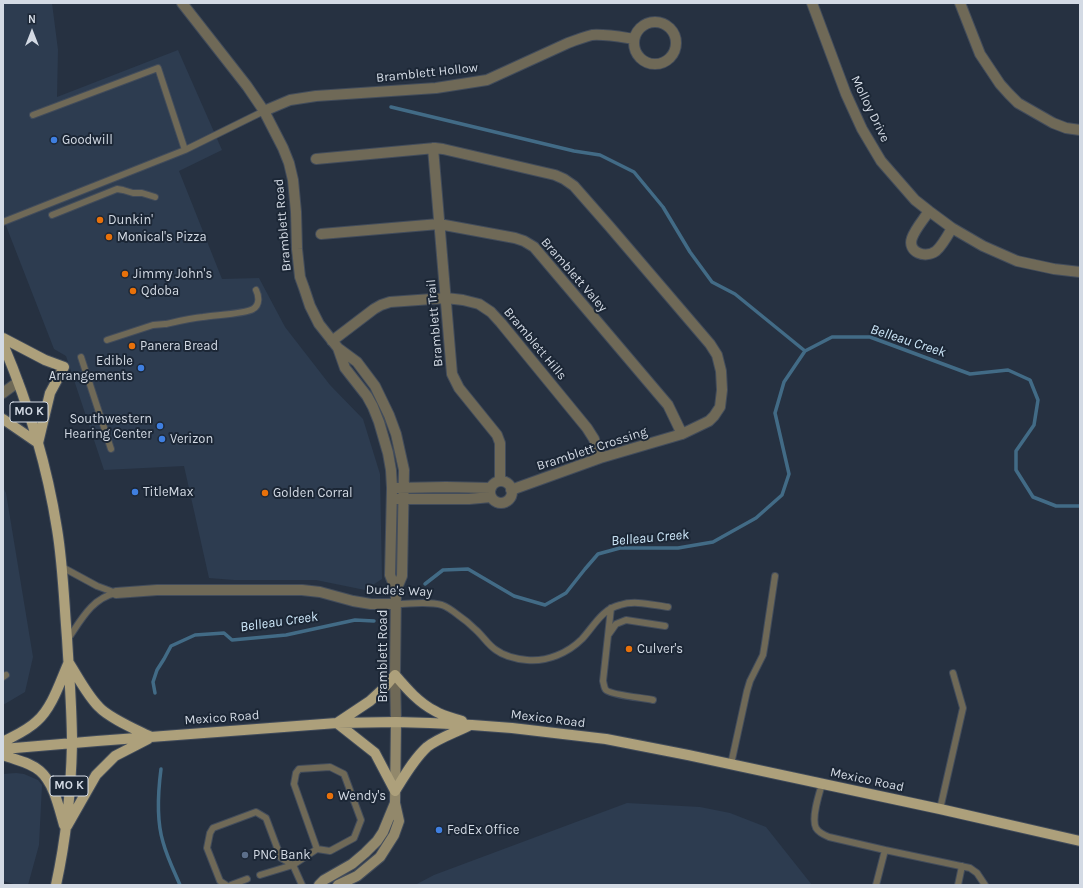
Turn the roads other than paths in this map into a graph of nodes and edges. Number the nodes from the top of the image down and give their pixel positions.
1 (182, 3) edge
2 (812, 3) edge
3 (960, 3) edge
4 (634, 39) junction
5 (264, 111) junction
6 (33, 115) dead end
7 (1080, 130) edge
8 (433, 148) junction
9 (185, 150) junction
10 (316, 159) dead end
11 (155, 197) dead end
12 (929, 211) junction
13 (52, 215) dead end
14 (3, 222) edge
15 (439, 224) junction
16 (952, 228) junction
17 (321, 234) dead end
18 (1080, 272) edge
19 (256, 290) dead end
20 (446, 298) junction
21 (3, 338) edge
22 (107, 340) dead end
23 (3, 344) edge
24 (335, 345) junction
25 (82, 357) dead end
26 (18, 382) junction
27 (3, 384) edge
28 (3, 393) edge
29 (3, 419) edge
30 (682, 434) junction
31 (38, 443) junction
32 (111, 449) dead end
33 (600, 458) junction
34 (500, 481) junction
35 (392, 488) junction
36 (404, 488) junction
37 (511, 490) junction
38 (491, 493) junction
39 (392, 499) junction
40 (404, 499) junction
41 (62, 567) junction
42 (775, 576) dead end
43 (396, 590) junction
44 (116, 593) junction
45 (396, 604) junction
46 (668, 607) dead end
47 (611, 608) junction
48 (665, 626) dead end
49 (608, 635) junction
50 (67, 640) junction
51 (69, 662) junction
52 (953, 673) dead end
53 (395, 675) junction
54 (653, 700) dead end
55 (396, 722) junction
56 (337, 723) junction
57 (472, 724) junction
58 (151, 737) junction
59 (3, 742) edge
60 (72, 743) junction
61 (3, 749) edge
62 (3, 755) edge
63 (731, 764) junction
64 (822, 784) junction
65 (395, 791) junction
66 (395, 802) junction
67 (940, 809) junction
68 (66, 828) junction
69 (1080, 841) edge
70 (317, 849) junction
71 (884, 850) junction
72 (293, 865) junction
73 (962, 866) junction
74 (260, 875) dead end
75 (247, 879) dead end
76 (982, 883) edge
77 (56, 885) edge
78 (226, 885) edge
79 (231, 885) edge
80 (302, 885) edge
81 (319, 885) edge
82 (338, 885) edge
83 (876, 885) edge
84 (958, 885) edge

1 - 5 street, Bramblett Road
2 - 12 street, Molloy Drive
3 - 7 street
4 - 4 street
4 - 5 street, Bramblett Hollow
5 - 9 lane
5 - 24 street, Bramblett Road
6 - 9 lane
8 - 10 street, Bramblett Crossing
8 - 15 street, Bramblett Trail
8 - 30 street, Bramblett Crossing
9 - 14 lane
11 - 13 lane
12 - 16 street, Molloy Drive
12 - 16 street
15 - 17 street, Bramblett Valey
15 - 20 street, Bramblett Trail
15 - 30 street, Bramblett Valey
16 - 18 street, Molloy Drive
19 - 22 lane
20 - 24 street, Bramblett Hills
20 - 33 street, Bramblett Hills
20 - 34 street, Bramblett Trail
21 - 31 main road
23 - 26 main road, MO K
24 - 35 street, Bramblett Road
24 - 36 street, Bramblett Road
25 - 32 lane
26 - 27 street
26 - 28 street
26 - 31 main road, MO K
29 - 31 main road
30 - 33 street, Bramblett Crossing
31 - 41 main road, MO K
33 - 37 street, Bramblett Crossing
34 - 37 street
34 - 38 street
35 - 36 street
35 - 39 street, Bramblett Road
36 - 38 street
36 - 40 street, Bramblett Road
37 - 38 street
38 - 40 street
39 - 40 street
39 - 43 street, Bramblett Road
40 - 43 street, Bramblett Road
41 - 44 lane, Dude's Way
41 - 50 main road, MO K
42 - 63 lane
43 - 45 street, Bramblett Road
44 - 45 street, Dude's Way
44 - 50 lane, Dude's Way
45 - 47 lane, Dude's Way
45 - 53 street, Bramblett Road
46 - 47 lane, Dude's Way
47 - 49 lane
48 - 49 lane
49 - 54 lane
50 - 51 main road, MO K
51 - 58 main road
51 - 59 main road
51 - 60 main road, MO K
52 - 67 lane
53 - 55 street, Bramblett Road
53 - 56 main road
53 - 57 main road
55 - 56 main road, Mexico Road
55 - 57 main road, Mexico Road
55 - 65 street
56 - 58 main road, Mexico Road
56 - 65 main road
57 - 63 main road, Mexico Road
57 - 65 main road
58 - 60 main road, Mexico Road
58 - 68 main road
60 - 61 main road, Mexico Road
60 - 68 main road, MO K
62 - 68 main road
63 - 64 main road, Mexico Road
64 - 67 main road, Mexico Road
64 - 71 lane
65 - 66 street
66 - 81 street
66 - 82 street
67 - 69 main road, Mexico Road
68 - 77 main road, MO K
70 - 70 lane
70 - 72 lane
71 - 73 lane
71 - 83 lane
72 - 74 lane
72 - 78 lane
72 - 80 lane
73 - 76 lane
73 - 84 lane
75 - 79 lane

